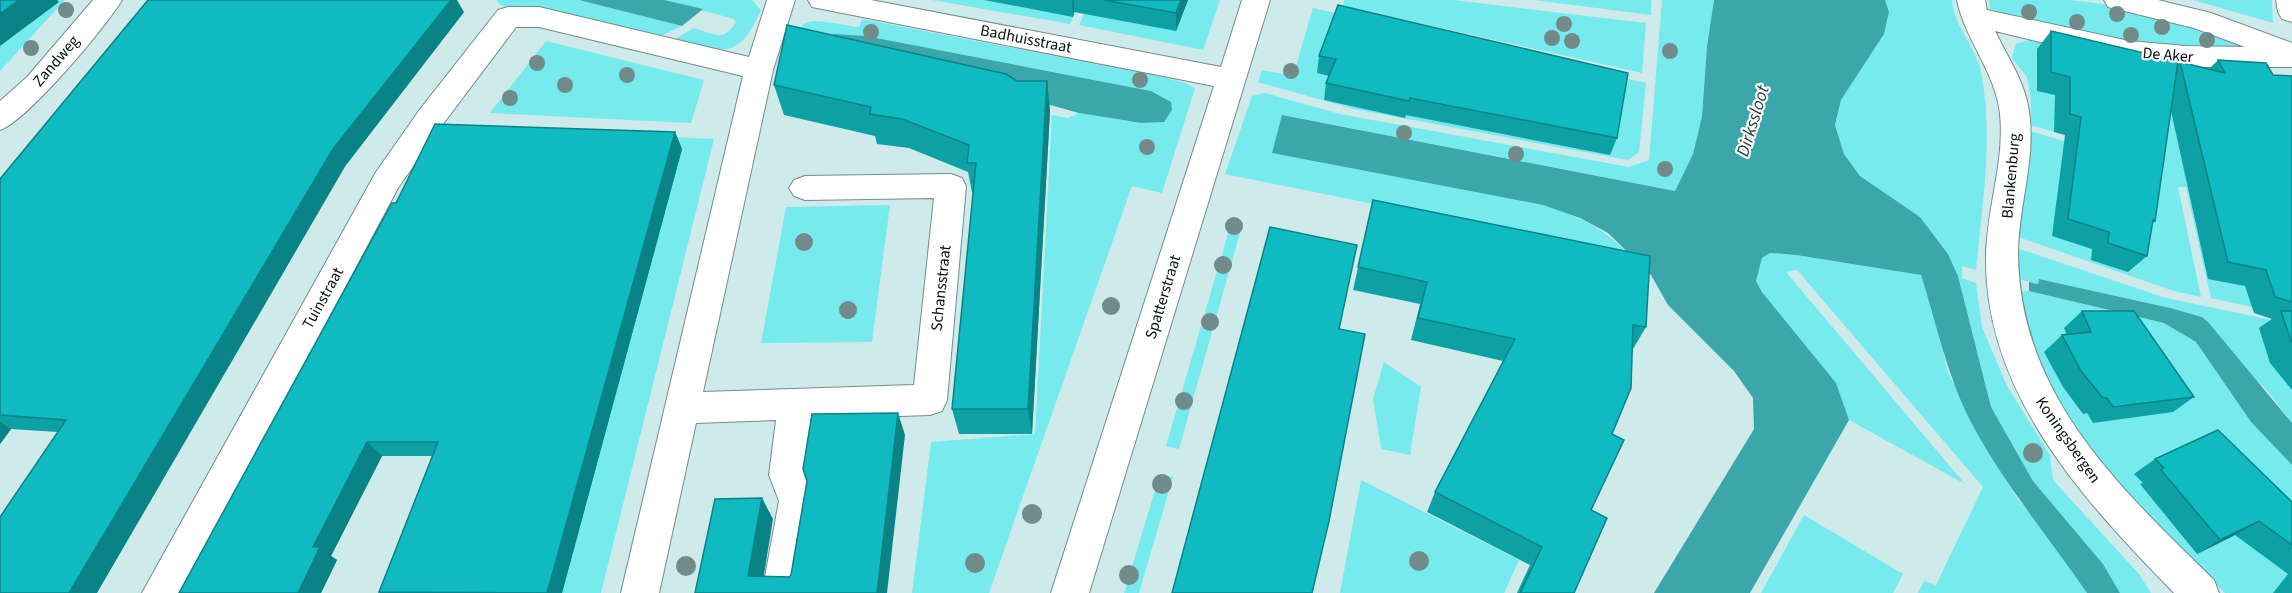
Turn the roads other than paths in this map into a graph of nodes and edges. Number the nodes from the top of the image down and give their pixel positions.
1 (108, 0) edge
2 (781, 0) edge
3 (822, 0) edge
4 (1256, 0) edge
5 (2118, 0) edge
6 (2290, 0) edge
7 (855, 3) edge
8 (1974, 9) edge
9 (2292, 12) edge
10 (2292, 55) edge
11 (759, 70) junction
12 (1230, 79) junction
13 (0, 119) edge
14 (805, 188) dead end
15 (2002, 253) joint
16 (795, 405) junction
17 (682, 408) junction
18 (161, 593) edge
19 (640, 593) edge
20 (782, 593) edge
21 (1070, 593) edge
22 (2200, 593) edge

1 - 13 street, Zandweg
2 - 11 street
3 - 7 street, Badhuisstraat
4 - 12 street, Spatterstraat
5 - 10 street, De Aker
6 - 9 street
7 - 12 street, Badhuisstraat
8 - 10 street, De Aker
8 - 15 street, Blankenburg
11 - 17 street
11 - 18 street, Tuinstraat
12 - 21 street, Spatterstraat
14 - 16 street, Schansstraat
15 - 22 street, Koningsbergen
16 - 17 street, Schansstraat
16 - 20 street
17 - 19 street

